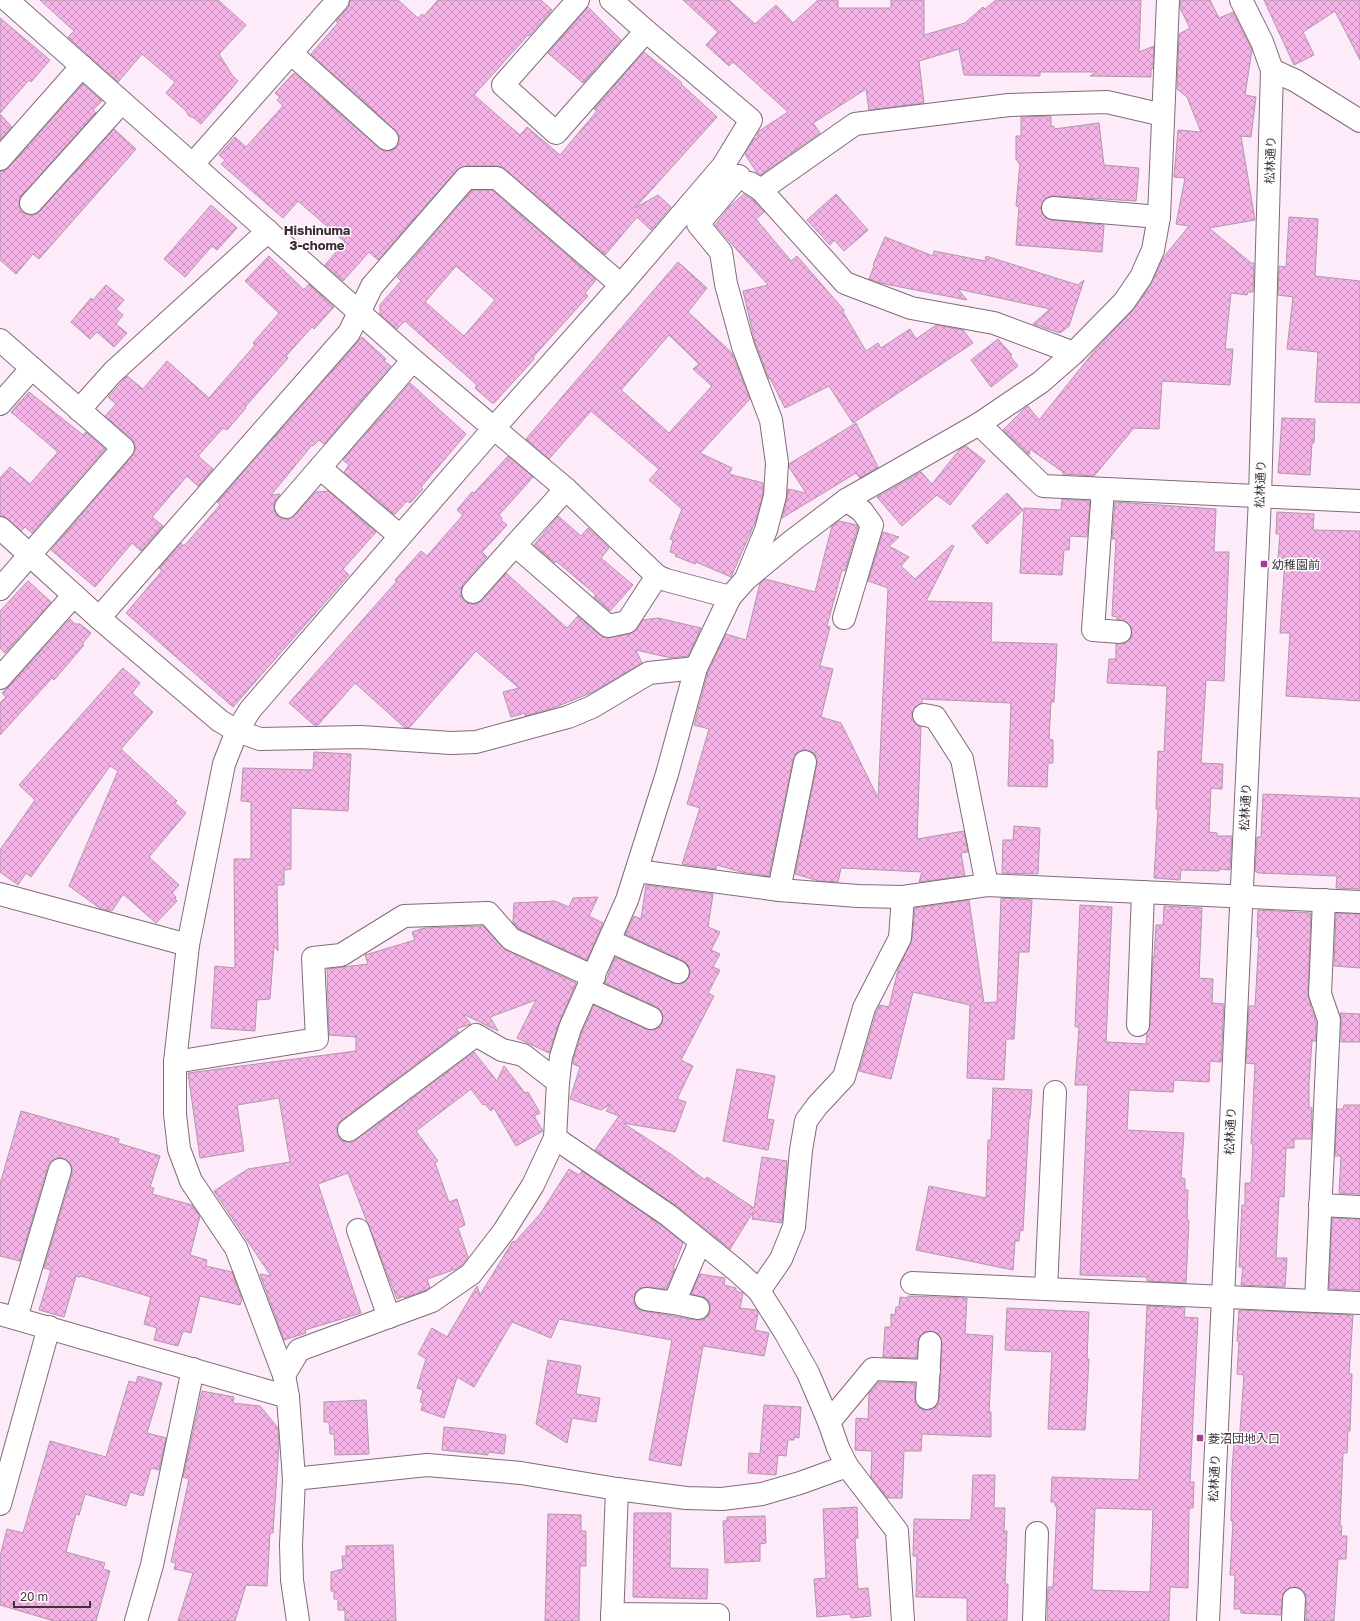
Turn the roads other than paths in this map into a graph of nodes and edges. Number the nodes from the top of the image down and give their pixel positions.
1 (7, 0) edge
2 (338, 0) edge
3 (578, 0) edge
4 (611, 0) edge
5 (1168, 0) edge
6 (1241, 0) edge
7 (646, 31) junction
8 (291, 53) junction
9 (82, 66) junction
10 (1272, 70) junction
11 (122, 102) junction
12 (1163, 115) junction
13 (1360, 121) edge
14 (387, 139) dead end
15 (0, 158) edge
16 (193, 164) junction
17 (731, 171) junction
18 (761, 190) junction
19 (31, 203) dead end
20 (1053, 208) dead end
21 (1159, 217) junction
22 (268, 231) junction
23 (621, 285) junction
24 (359, 312) junction
25 (0, 340) edge
26 (1074, 353) junction
27 (414, 360) junction
28 (32, 368) junction
29 (0, 404) edge
30 (79, 410) junction
31 (979, 424) junction
32 (494, 428) junction
33 (320, 468) junction
34 (1103, 488) junction
35 (566, 489) junction
36 (1260, 497) junction
37 (846, 500) junction
38 (1360, 501) edge
39 (286, 507) dead end
40 (0, 528) edge
41 (400, 536) junction
42 (515, 545) junction
43 (30, 555) junction
44 (657, 576) junction
45 (746, 579) junction
46 (0, 589) edge
47 (473, 592) dead end
48 (74, 595) junction
49 (730, 597) junction
50 (100, 618) junction
51 (844, 618) dead end
52 (1120, 632) dead end
53 (696, 668) junction
54 (0, 678) edge
55 (924, 715) dead end
56 (237, 731) junction
57 (805, 762) dead end
58 (637, 871) junction
59 (987, 885) junction
60 (779, 890) junction
61 (1143, 892) junction
62 (0, 894) edge
63 (1241, 895) junction
64 (903, 897) junction
65 (1324, 900) junction
66 (1360, 902) edge
67 (610, 941) junction
68 (188, 945) junction
69 (678, 972) dead end
70 (591, 983) junction
71 (651, 1018) dead end
72 (1138, 1025) dead end
73 (175, 1062) junction
74 (558, 1082) junction
75 (1055, 1092) dead end
76 (349, 1130) dead end
77 (555, 1138) junction
78 (60, 1170) dead end
79 (1320, 1205) junction
80 (1360, 1207) edge
81 (358, 1230) dead end
82 (700, 1242) junction
83 (912, 1283) dead end
84 (1046, 1289) junction
85 (759, 1291) junction
86 (1222, 1297) junction
87 (646, 1298) dead end
88 (1316, 1301) junction
89 (674, 1303) junction
90 (1360, 1303) edge
91 (698, 1308) dead end
92 (8, 1316) edge
93 (389, 1317) junction
94 (49, 1327) junction
95 (930, 1343) dead end
96 (193, 1369) junction
97 (929, 1371) junction
98 (284, 1375) junction
99 (288, 1397) junction
100 (927, 1398) dead end
101 (829, 1422) junction
102 (847, 1466) junction
103 (294, 1479) junction
104 (617, 1489) junction
105 (0, 1504) edge
106 (1037, 1533) dead end
107 (1294, 1599) dead end
108 (612, 1618) edge
109 (136, 1621) edge
110 (298, 1621) edge
111 (718, 1621) edge
112 (903, 1621) edge
113 (1034, 1621) edge
114 (1208, 1621) edge
115 (1293, 1621) edge

1 - 9 street
2 - 8 street
3 - 7 street
4 - 7 street
5 - 12 street
6 - 10 street, 松林通り
7 - 17 street
8 - 14 street
8 - 16 street
9 - 11 street
9 - 15 street
10 - 13 street
10 - 36 street, 松林通り
11 - 16 street
11 - 19 street
12 - 18 street
12 - 21 street
16 - 22 street
17 - 18 street
17 - 23 street
17 - 45 street
18 - 26 street
20 - 21 street
21 - 26 street
22 - 24 street
22 - 30 street
23 - 24 street
23 - 32 street
24 - 27 street
24 - 50 street
25 - 28 street
26 - 31 street
27 - 32 street
27 - 33 street
28 - 29 street
28 - 30 street
30 - 43 street
31 - 34 street
31 - 37 street
32 - 35 street
32 - 41 street
33 - 39 street
33 - 41 street
34 - 36 street
34 - 52 street
35 - 42 street
35 - 44 street
36 - 38 street
36 - 63 street, 松林通り
37 - 45 street
37 - 51 street
40 - 43 street
41 - 56 street
42 - 44 street
42 - 47 street
43 - 46 street
43 - 48 street
44 - 49 street
45 - 49 street
48 - 50 street
48 - 54 street
49 - 53 street
50 - 56 street
53 - 56 street
53 - 58 street
55 - 59 street
56 - 68 street
57 - 60 street
58 - 60 street
58 - 67 street
59 - 61 street
59 - 64 street
60 - 64 street
61 - 63 street
61 - 72 street
62 - 68 street
63 - 65 street
63 - 86 street, 松林通り
64 - 85 street
65 - 66 street
65 - 79 street
67 - 69 street
67 - 70 street
68 - 73 street
70 - 71 street
70 - 73 street
70 - 74 street
73 - 98 street
74 - 76 street
74 - 77 street
75 - 84 street
77 - 82 street
77 - 93 street
78 - 92 street
79 - 80 street
79 - 88 street
81 - 93 street
82 - 85 street
82 - 89 street
83 - 84 street
84 - 86 street
85 - 101 street
86 - 88 street
86 - 114 street, 松林通り
87 - 89 street
88 - 90 street
89 - 91 street
92 - 94 street
93 - 98 street
94 - 96 street
94 - 105 street
95 - 97 street
96 - 99 street
96 - 109 street
97 - 100 street
97 - 101 street
98 - 99 street
99 - 103 street
101 - 102 street
102 - 104 street
102 - 112 street
103 - 104 street
103 - 110 street
104 - 108 street
106 - 113 street
107 - 115 street
108 - 111 street

